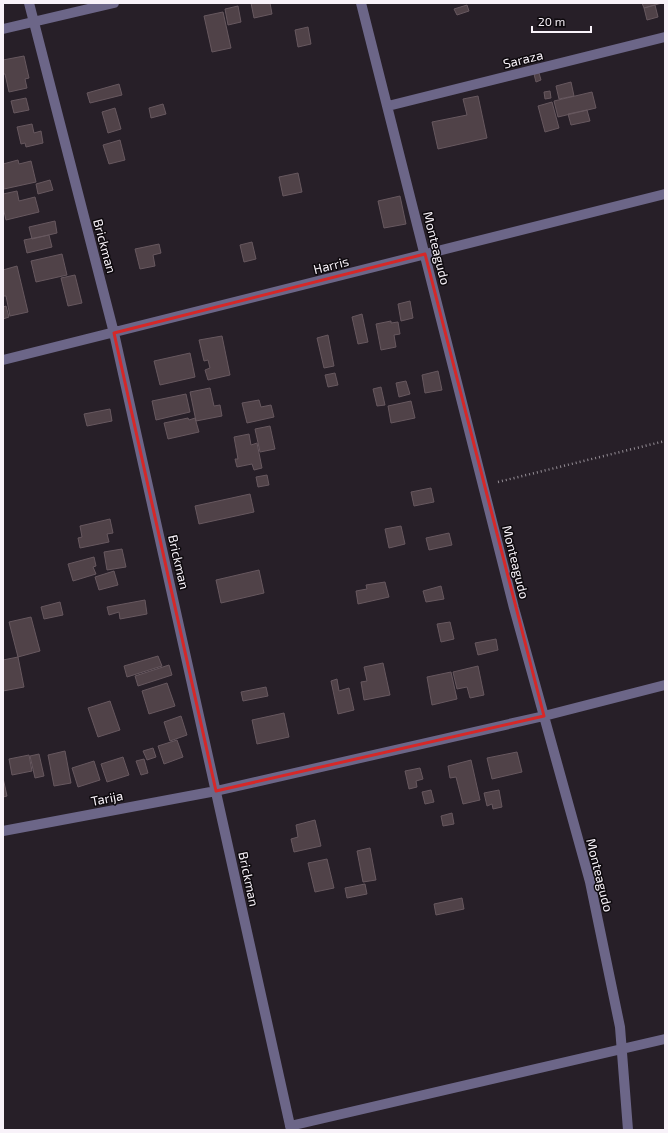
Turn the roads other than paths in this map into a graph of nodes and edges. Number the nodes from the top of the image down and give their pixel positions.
1 (29, 3) edge
2 (114, 3) edge
3 (362, 3) edge
4 (33, 21) junction
5 (3, 29) edge
6 (665, 37) edge
7 (388, 106) junction
8 (665, 194) edge
9 (425, 254) junction
10 (114, 333) junction
11 (3, 360) edge
12 (665, 685) edge
13 (544, 716) junction
14 (216, 791) junction
15 (3, 831) edge
16 (665, 1039) edge
17 (622, 1049) junction
18 (291, 1128) edge
19 (628, 1130) edge

1 - 4 street, Brickman
2 - 4 street
3 - 7 street, Monteagudo
4 - 5 street
4 - 10 street, Brickman
6 - 7 street, Saraza
7 - 9 street, Monteagudo
8 - 9 street, Harris
9 - 10 street, Harris
9 - 13 street, Monteagudo
10 - 11 street, Harris
10 - 14 street, Brickman
12 - 13 street, Tarija
13 - 14 street, Tarija
13 - 17 street, Monteagudo
14 - 15 street, Tarija
14 - 18 street, Brickman
16 - 17 street
17 - 18 street
17 - 19 street, Monteagudo

